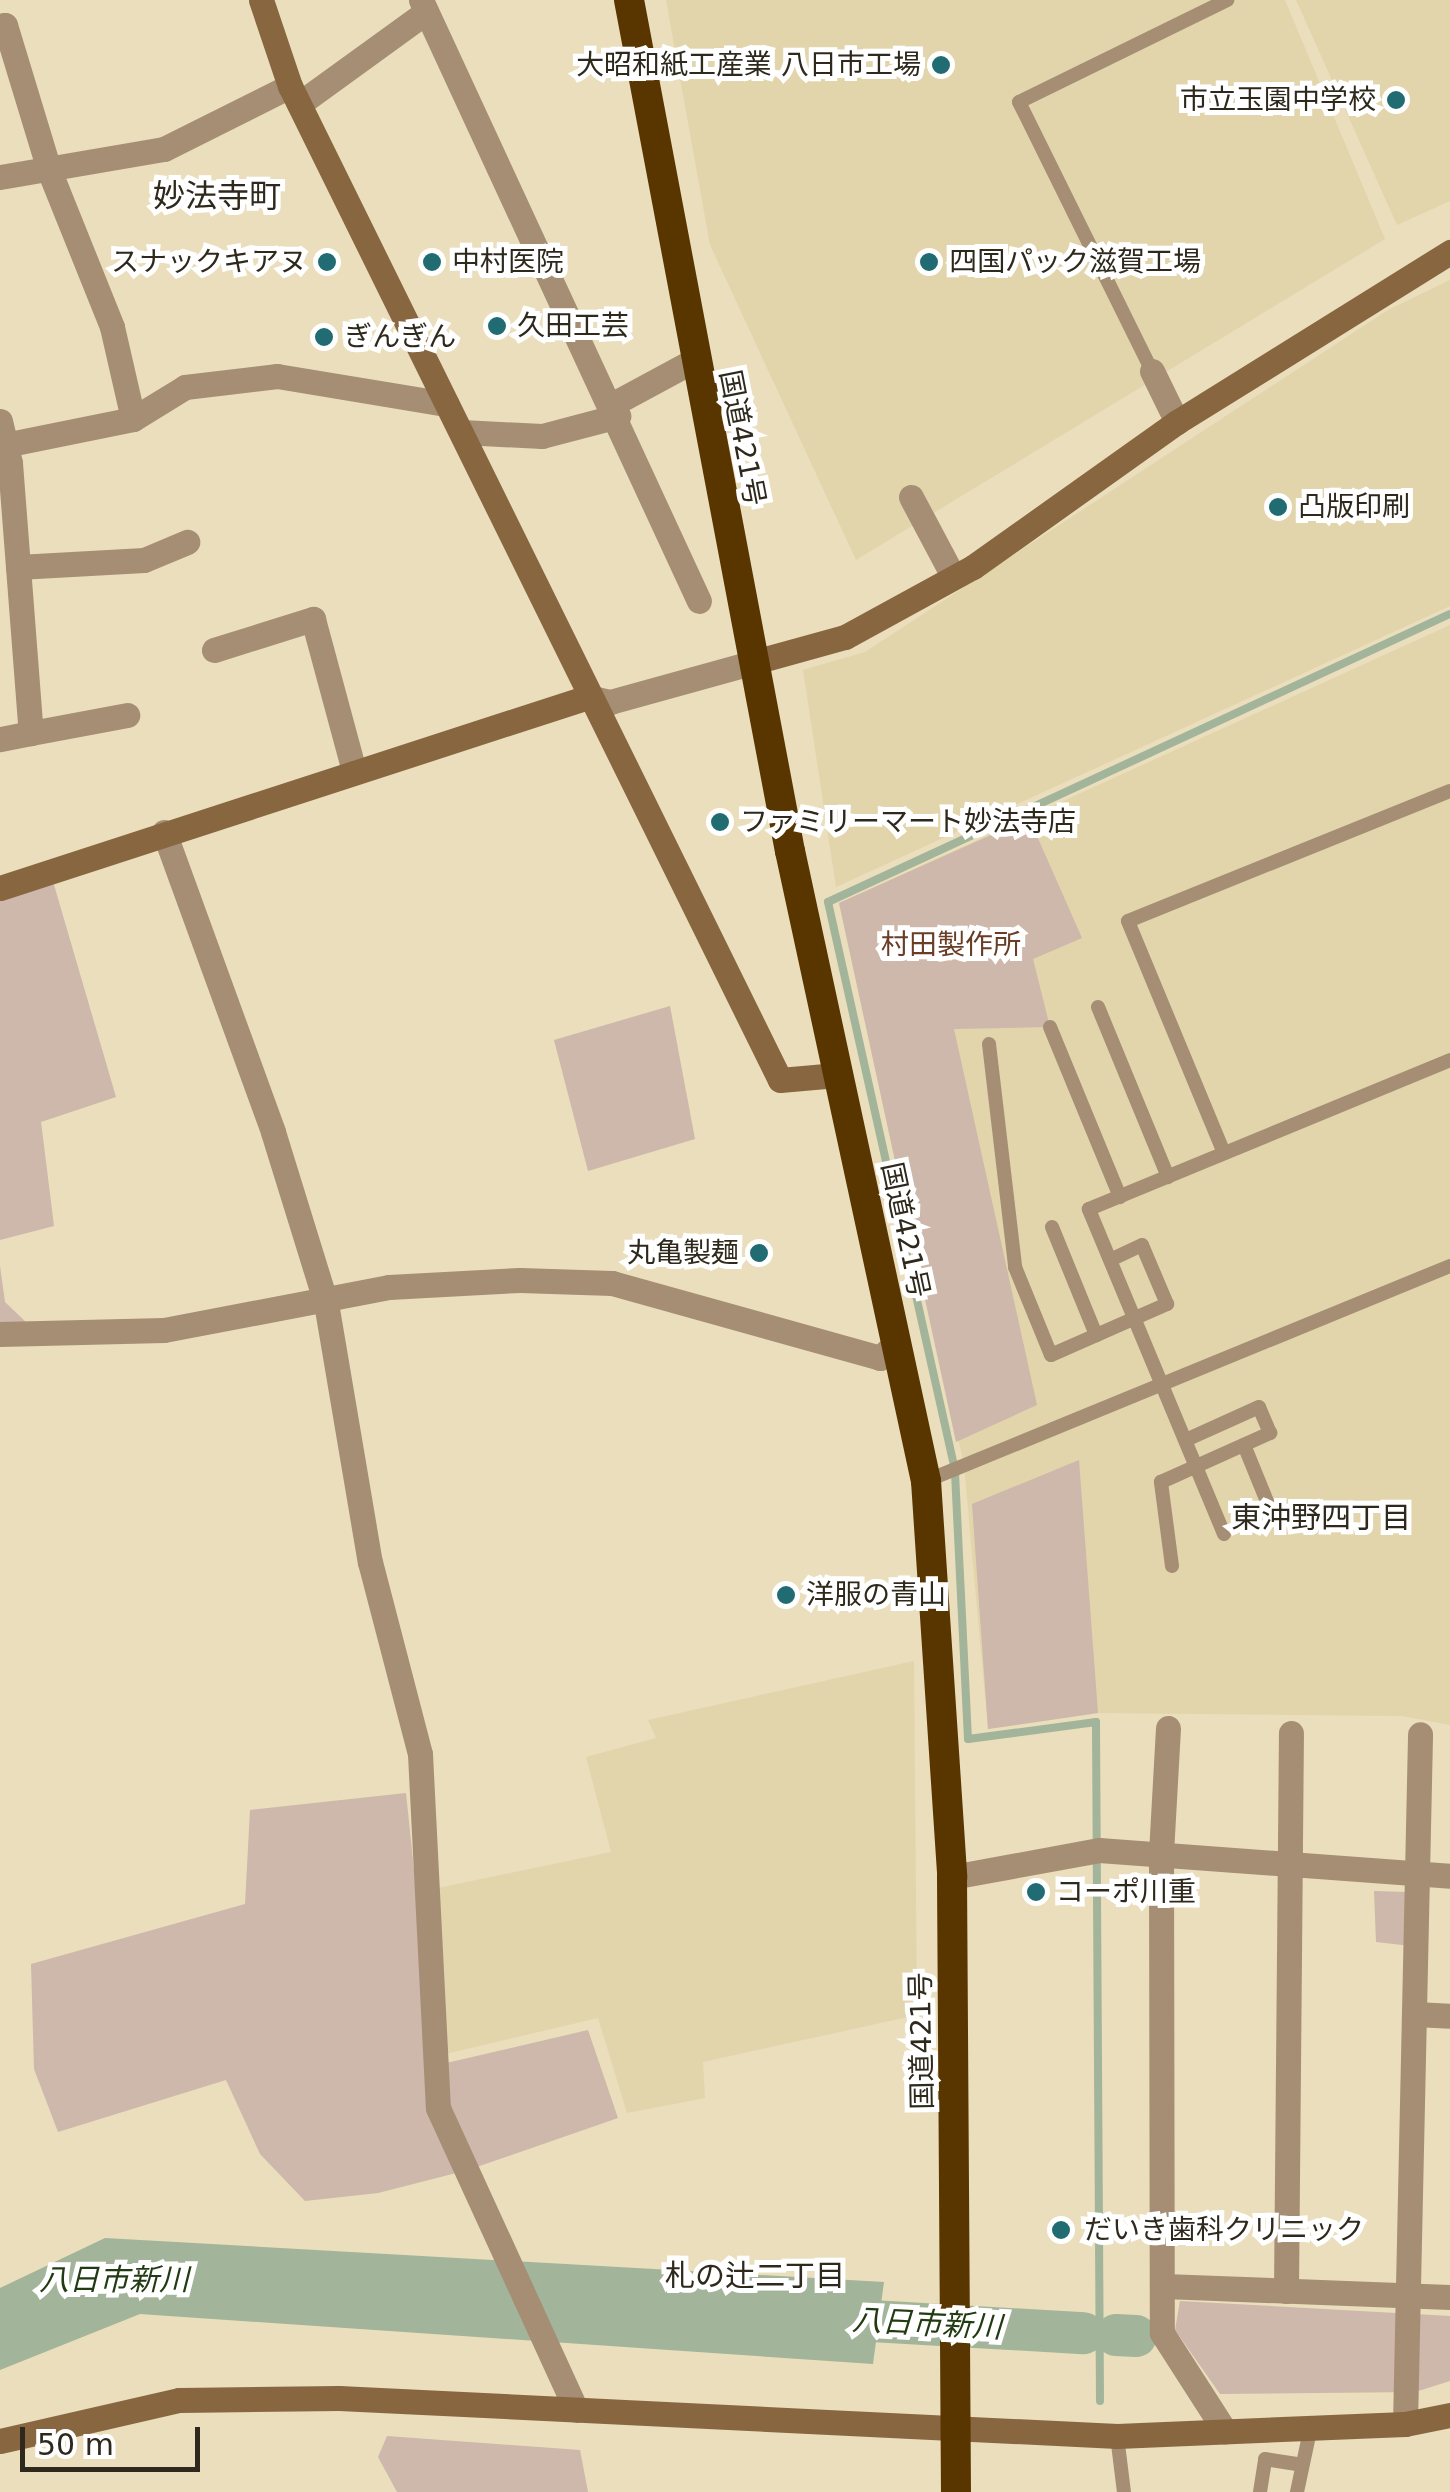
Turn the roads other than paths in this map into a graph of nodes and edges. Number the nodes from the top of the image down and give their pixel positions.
1 (261, 0) edge
2 (629, 0) edge
3 (1227, 0) edge
4 (424, 6) edge
5 (0, 26) edge
6 (294, 95) junction
7 (49, 170) junction
8 (0, 177) edge
9 (1450, 252) edge
10 (693, 361) junction
11 (1152, 371) joint
12 (447, 404) junction
13 (616, 410) junction
14 (133, 419) junction
15 (1177, 422) junction
16 (462, 432) junction
17 (2, 438) edge
18 (912, 497) dead end
19 (187, 542) dead end
20 (18, 567) junction
21 (953, 576) junction
22 (699, 601) dead end
23 (214, 650) dead end
24 (754, 662) junction
25 (588, 697) junction
26 (127, 715) dead end
27 (31, 733) junction
28 (0, 739) edge
29 (354, 771) junction
30 (1450, 791) edge
31 (164, 832) junction
32 (0, 888) edge
33 (1098, 1007) dead end
34 (1050, 1027) dead end
35 (989, 1044) dead end
36 (1450, 1060) edge
37 (837, 1075) junction
38 (1224, 1154) junction
39 (1168, 1177) junction
40 (1120, 1196) junction
41 (1052, 1227) dead end
42 (1110, 1260) junction
43 (1450, 1266) edge
44 (326, 1303) junction
45 (1135, 1319) junction
46 (0, 1334) edge
47 (1096, 1336) junction
48 (896, 1343) junction
49 (1163, 1384) junction
50 (1186, 1440) junction
51 (1244, 1445) junction
52 (1197, 1467) junction
53 (926, 1481) junction
54 (1270, 1510) dead end
55 (1224, 1534) dead end
56 (1172, 1566) dead end
57 (1168, 1728) dead end
58 (1292, 1734) dead end
59 (1420, 1734) dead end
60 (1161, 1853) junction
61 (1290, 1862) junction
62 (1417, 1871) junction
63 (1450, 1876) edge
64 (952, 1877) junction
65 (1415, 2014) junction
66 (1450, 2016) edge
67 (1164, 2286) junction
68 (1286, 2291) junction
69 (1412, 2295) junction
70 (1450, 2296) edge
71 (576, 2410) junction
72 (1450, 2415) edge
73 (1404, 2424) junction
74 (1311, 2425) junction
75 (957, 2430) junction
76 (1225, 2432) junction
77 (1117, 2436) junction
78 (0, 2441) edge
79 (1302, 2465) junction
80 (956, 2492) edge
81 (1124, 2492) edge
82 (1260, 2492) edge
83 (1297, 2492) edge

1 - 6 street
2 - 10 highway, 国道421号
3 - 11 lane
4 - 6 street
4 - 13 street
5 - 7 street
6 - 7 street
6 - 12 street
7 - 8 street
7 - 14 street
9 - 15 street
10 - 13 street
10 - 24 highway, 国道421号
11 - 15 street
12 - 14 street
12 - 16 street
13 - 16 street
13 - 22 street
14 - 17 street
15 - 21 street
16 - 25 street
17 - 20 street
18 - 21 street
19 - 20 street
20 - 27 street
21 - 24 street
23 - 29 street
24 - 25 street
24 - 37 highway, 国道421号
25 - 29 street
25 - 37 street
26 - 27 street
27 - 28 street
29 - 31 street
30 - 38 lane
31 - 32 street
31 - 44 street
33 - 39 lane
34 - 40 lane
35 - 47 lane
36 - 38 lane
37 - 48 highway, 国道421号
38 - 39 lane
39 - 40 lane
40 - 42 lane
41 - 47 lane
42 - 45 lane
42 - 45 lane
43 - 49 lane
44 - 46 street
44 - 48 street
44 - 71 street
45 - 47 lane
45 - 49 lane
48 - 53 highway, 国道421号
49 - 50 lane
49 - 53 lane
50 - 51 lane
50 - 52 lane
51 - 52 lane
51 - 54 lane
52 - 55 lane
52 - 56 lane
53 - 64 highway, 国道421号
57 - 60 street
58 - 61 street
59 - 62 street
60 - 61 street
60 - 64 street
60 - 67 street
61 - 62 street
61 - 68 street
62 - 63 street
62 - 65 street
64 - 75 highway, 国道421号
65 - 66 street
65 - 69 street
67 - 68 street
67 - 76 street
68 - 69 street
69 - 70 street
69 - 73 street
71 - 75 street
71 - 78 street
72 - 73 street
73 - 74 street
74 - 76 street
74 - 79 lane
75 - 77 street
75 - 80 highway, 国道421号
76 - 77 street
77 - 81 lane
79 - 82 lane
79 - 83 lane

